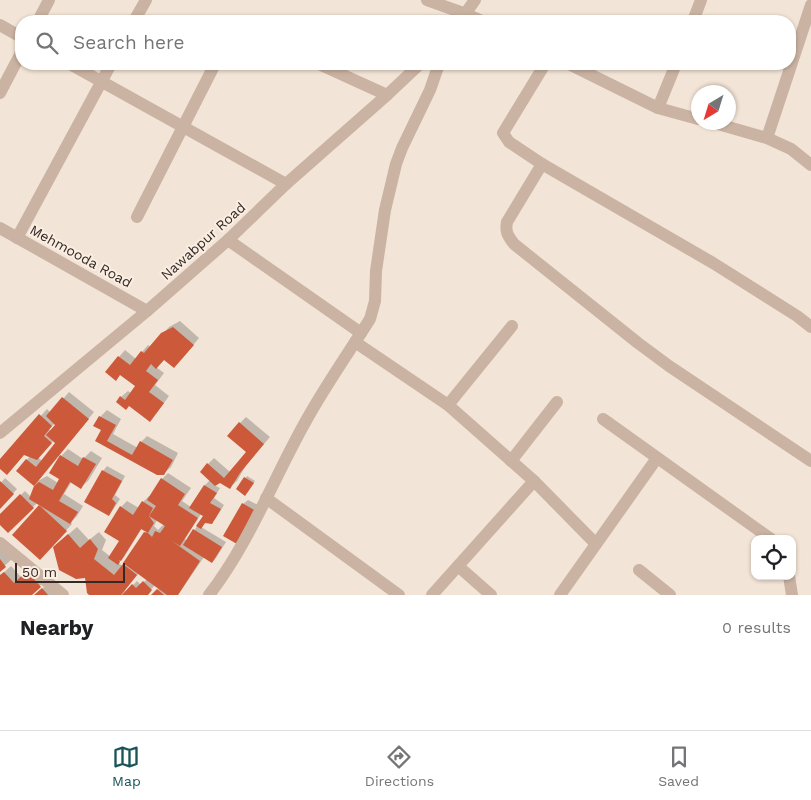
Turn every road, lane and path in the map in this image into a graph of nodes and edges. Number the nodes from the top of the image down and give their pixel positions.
1 (49, 0) edge
2 (146, 0) edge
3 (427, 0) edge
4 (475, 0) edge
5 (701, 0) edge
6 (811, 5) edge
7 (41, 15) edge
8 (137, 15) edge
9 (457, 15) edge
10 (465, 15) edge
11 (695, 15) edge
12 (0, 25) edge
13 (15, 34) edge
14 (796, 50) edge
15 (15, 64) edge
16 (81, 70) edge
17 (108, 70) edge
18 (212, 70) edge
19 (332, 70) edge
20 (414, 70) edge
21 (437, 70) edge
22 (541, 70) edge
23 (581, 70) edge
24 (674, 70) edge
25 (789, 70) edge
26 (102, 82) junction
27 (0, 93) edge
28 (387, 95) junction
29 (658, 108) junction
30 (691, 117) edge
31 (183, 126) junction
32 (736, 129) edge
33 (767, 138) junction
34 (542, 164) junction
35 (811, 165) edge
36 (286, 184) junction
37 (137, 217) dead end
38 (0, 228) edge
39 (17, 238) junction
40 (228, 240) junction
41 (146, 311) junction
42 (512, 326) dead end
43 (811, 327) edge
44 (358, 337) junction
45 (557, 402) dead end
46 (448, 406) junction
47 (603, 419) dead end
48 (0, 433) edge
49 (657, 458) junction
50 (511, 461) junction
51 (811, 461) edge
52 (534, 481) junction
53 (266, 498) junction
54 (765, 535) edge
55 (0, 542) edge
56 (596, 544) junction
57 (458, 566) junction
58 (639, 570) dead end
59 (790, 580) edge
60 (63, 595) edge
61 (208, 595) edge
62 (399, 595) edge
63 (432, 595) edge
64 (491, 595) edge
65 (560, 595) edge
66 (670, 595) edge
67 (792, 595) edge

1 - 7 street
2 - 8 street
3 - 9 street
4 - 10 street
5 - 11 street
6 - 14 street
12 - 13 street
15 - 27 street
16 - 26 street
17 - 26 street
18 - 31 street
19 - 28 street
20 - 28 street, Nawabpur Road
21 - 44 street
22 - 34 street
23 - 29 street
24 - 29 street
25 - 33 street
26 - 31 street
26 - 39 street
28 - 36 street, Nawabpur Road
29 - 30 street
31 - 36 street
31 - 37 street
32 - 33 street
33 - 35 street
34 - 43 street
34 - 51 street
36 - 40 street, Nawabpur Road
38 - 39 street, Mehmooda Road
39 - 41 street, Mehmooda Road
40 - 41 street, Nawabpur Road
40 - 44 street
41 - 48 street, Nawabpur Road
42 - 46 street
44 - 46 street
44 - 53 street
45 - 50 street
46 - 50 street
47 - 49 street
49 - 54 street
49 - 56 street
50 - 52 street
52 - 56 street
52 - 57 street
53 - 61 street
53 - 62 street
55 - 60 street
56 - 65 street
57 - 63 street
57 - 64 street
58 - 66 street
59 - 67 street

